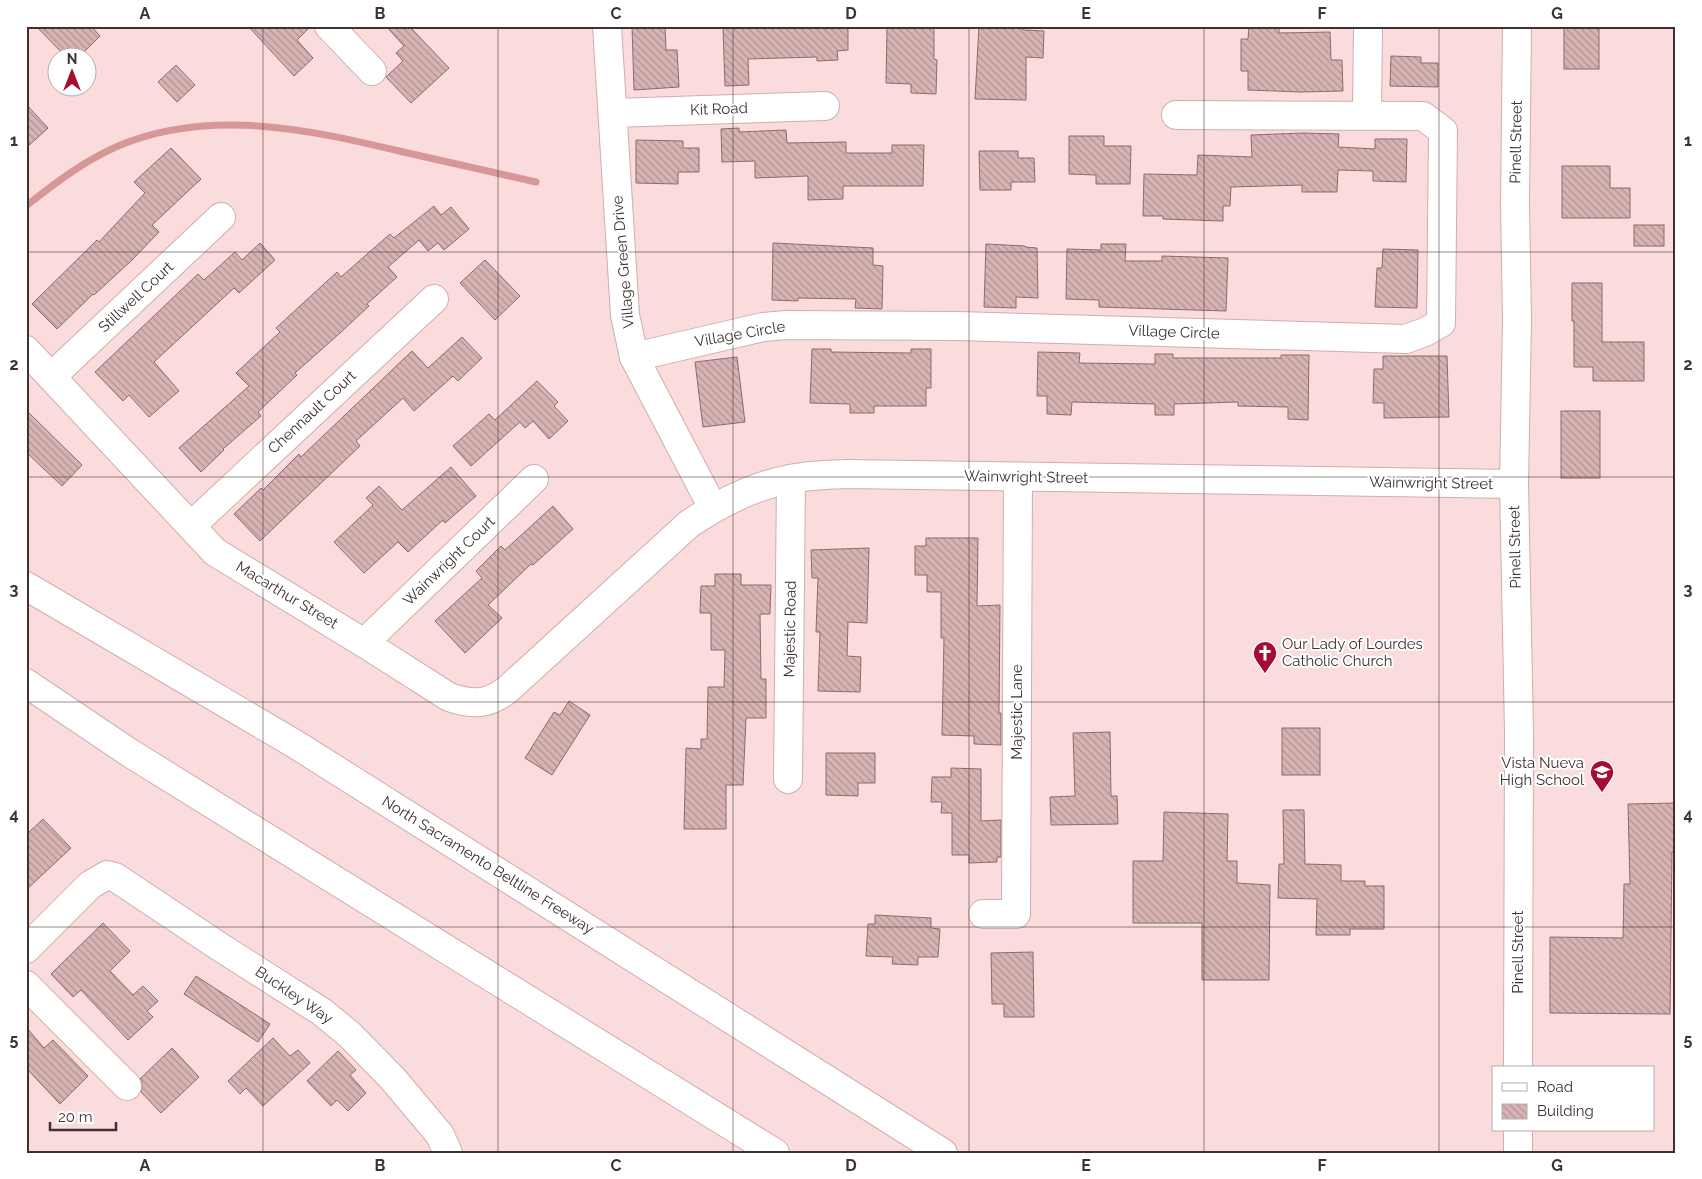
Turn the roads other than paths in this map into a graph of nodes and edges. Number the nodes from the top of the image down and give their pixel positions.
1 (329, 26) edge
2 (607, 26) edge
3 (1368, 26) edge
4 (1517, 26) edge
5 (372, 71) dead end
6 (825, 106) dead end
7 (613, 113) junction
8 (1176, 115) dead end
9 (1367, 115) junction
10 (220, 218) dead end
11 (434, 299) dead end
12 (26, 350) edge
13 (634, 357) junction
14 (52, 377) junction
15 (1018, 477) junction
16 (791, 478) junction
17 (534, 479) dead end
18 (1514, 484) junction
19 (713, 508) junction
20 (191, 526) junction
21 (26, 586) edge
22 (586, 619) joint
23 (364, 643) junction
24 (26, 683) edge
25 (26, 702) edge
26 (130, 753) junction
27 (788, 779) dead end
28 (983, 914) dead end
29 (26, 949) edge
30 (26, 985) edge
31 (1518, 1066) edge
32 (127, 1086) dead end
33 (1518, 1132) edge
34 (448, 1153) edge
35 (774, 1153) edge
36 (943, 1153) edge
37 (1518, 1153) edge

1 - 5 main road
2 - 7 main road, Village Green Drive
3 - 9 main road
4 - 18 main road, Pinell Street
6 - 7 main road, Kit Road
7 - 13 main road, Village Green Drive
8 - 9 main road, Village Circle
9 - 13 main road, Village Circle
10 - 14 main road, Stillwell Court
11 - 20 main road, Chennault Court
12 - 14 main road, Macarthur Street
13 - 19 main road, Village Green Drive
14 - 20 main road, Macarthur Street
15 - 16 main road, Wainwright Street
15 - 18 main road, Wainwright Street
15 - 28 main road, Majestic Lane
16 - 19 main road, Wainwright Street
16 - 27 main road, Majestic Road
17 - 23 main road, Wainwright Court
18 - 31 main road, Pinell Street
19 - 22 main road, Wainwright Street
20 - 23 main road, Macarthur Street
21 - 36 main road, North Sacramento Beltline Freeway
22 - 23 main road, Macarthur Street
24 - 26 main road
25 - 26 main road
26 - 35 main road
29 - 34 main road, Buckley Way
30 - 32 main road
33 - 37 main road

